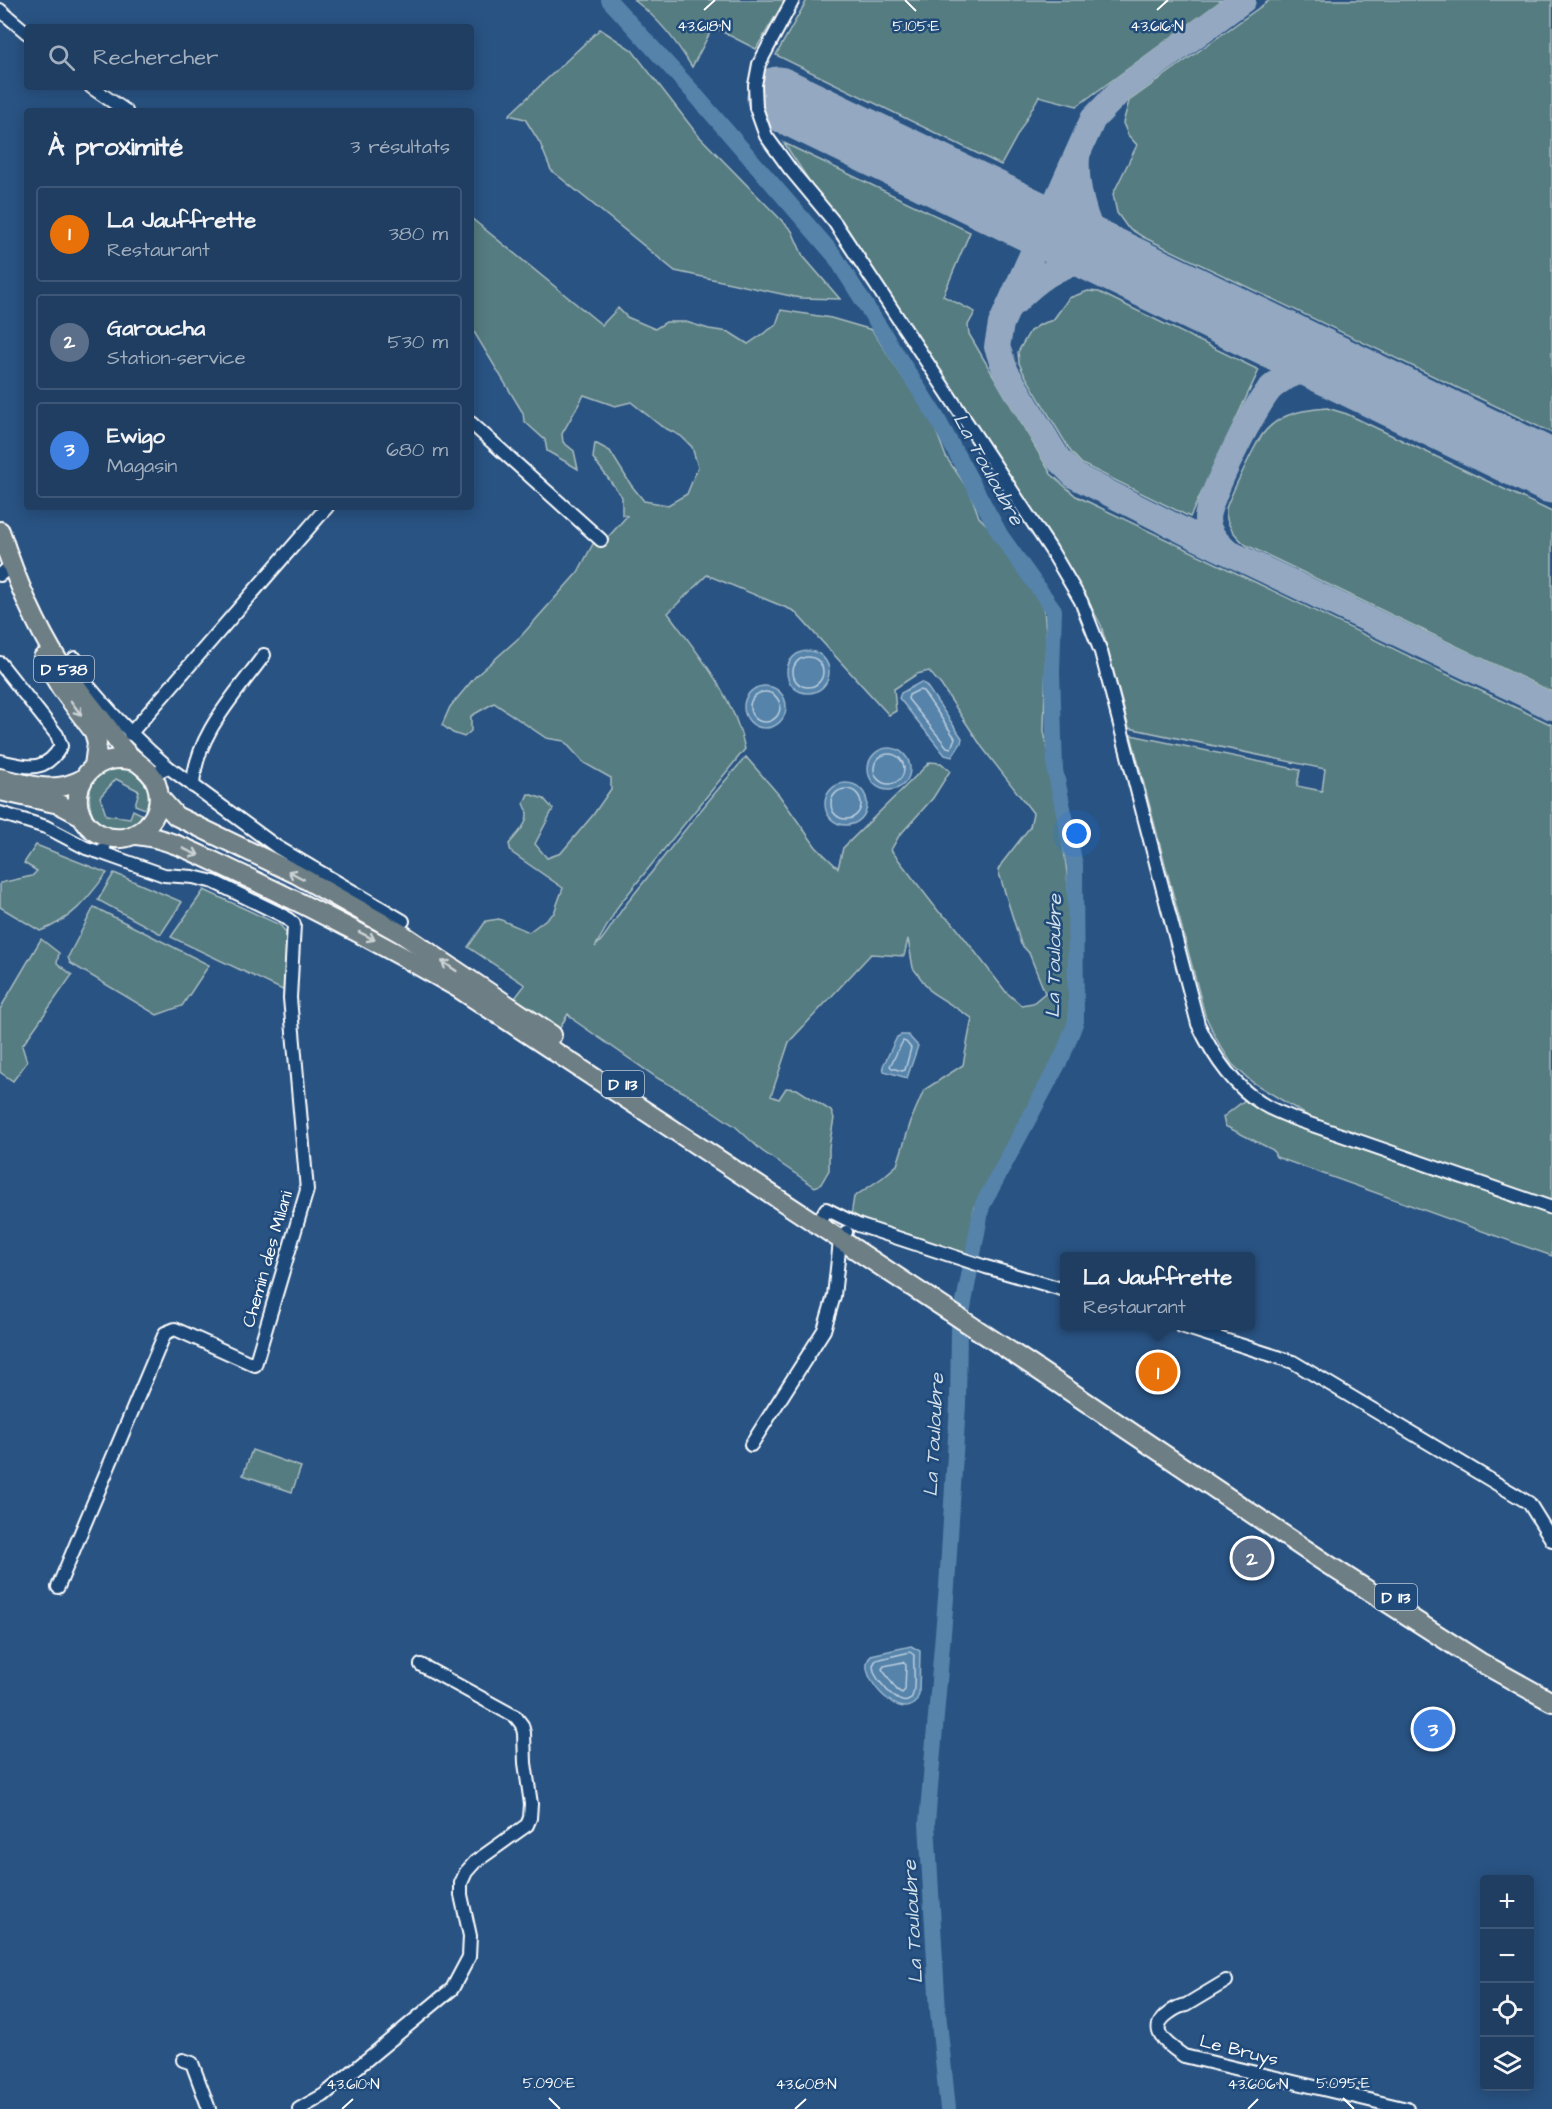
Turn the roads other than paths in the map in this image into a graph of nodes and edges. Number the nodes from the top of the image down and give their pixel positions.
1 (793, 0) edge
2 (0, 10) edge
3 (24, 30) edge
4 (95, 90) edge
5 (122, 108) edge
6 (474, 426) edge
7 (324, 510) edge
8 (0, 531) edge
9 (601, 540) dead end
10 (4, 569) edge
11 (264, 655) dead end
12 (75, 658) dead end
13 (0, 663) edge
14 (130, 734) junction
15 (0, 761) edge
16 (135, 761) junction
17 (160, 771) junction
18 (88, 772) junction
19 (0, 778) edge
20 (193, 786) junction
21 (0, 792) edge
22 (159, 797) junction
23 (0, 813) edge
24 (82, 816) junction
25 (136, 835) junction
26 (105, 845) junction
27 (403, 921) dead end
28 (1552, 1208) edge
29 (820, 1221) junction
30 (843, 1236) junction
31 (1060, 1289) edge
32 (977, 1324) junction
33 (1193, 1330) edge
34 (751, 1445) dead end
35 (1552, 1540) edge
36 (58, 1587) dead end
37 (421, 1665) dead end
38 (1552, 1691) edge
39 (1552, 1702) edge
40 (1226, 1981) dead end
41 (183, 2060) dead end
42 (209, 2109) edge
43 (299, 2109) edge
44 (1407, 2109) edge

1 - 28 street
2 - 3 street
4 - 5 street
6 - 9 street
7 - 14 street
8 - 10 main road, D 538
10 - 16 main road, D 538
10 -> 18 main road, D 538
11 - 20 street
12 - 14 street
13 - 15 street
14 - 17 street
16 - 17 main road
16 - 18 main road
17 - 20 street
17 - 22 main road
18 - 19 main road
18 - 24 main road
20 - 27 street
21 - 24 main road
22 - 25 main road
29 -> 22 main road, D 113
23 - 26 street
24 - 26 main road
25 - 26 main road
25 -> 29 main road, D 113
26 - 36 street, Chemin des Milani
29 - 30 main road, D 113
29 - 31 street
30 - 32 main road, D 113
30 - 34 street
32 - 38 main road, D 113
32 - 39 main road, D 113
33 - 35 street
37 - 43 street
40 - 44 street, Le Bruys
41 - 42 street

